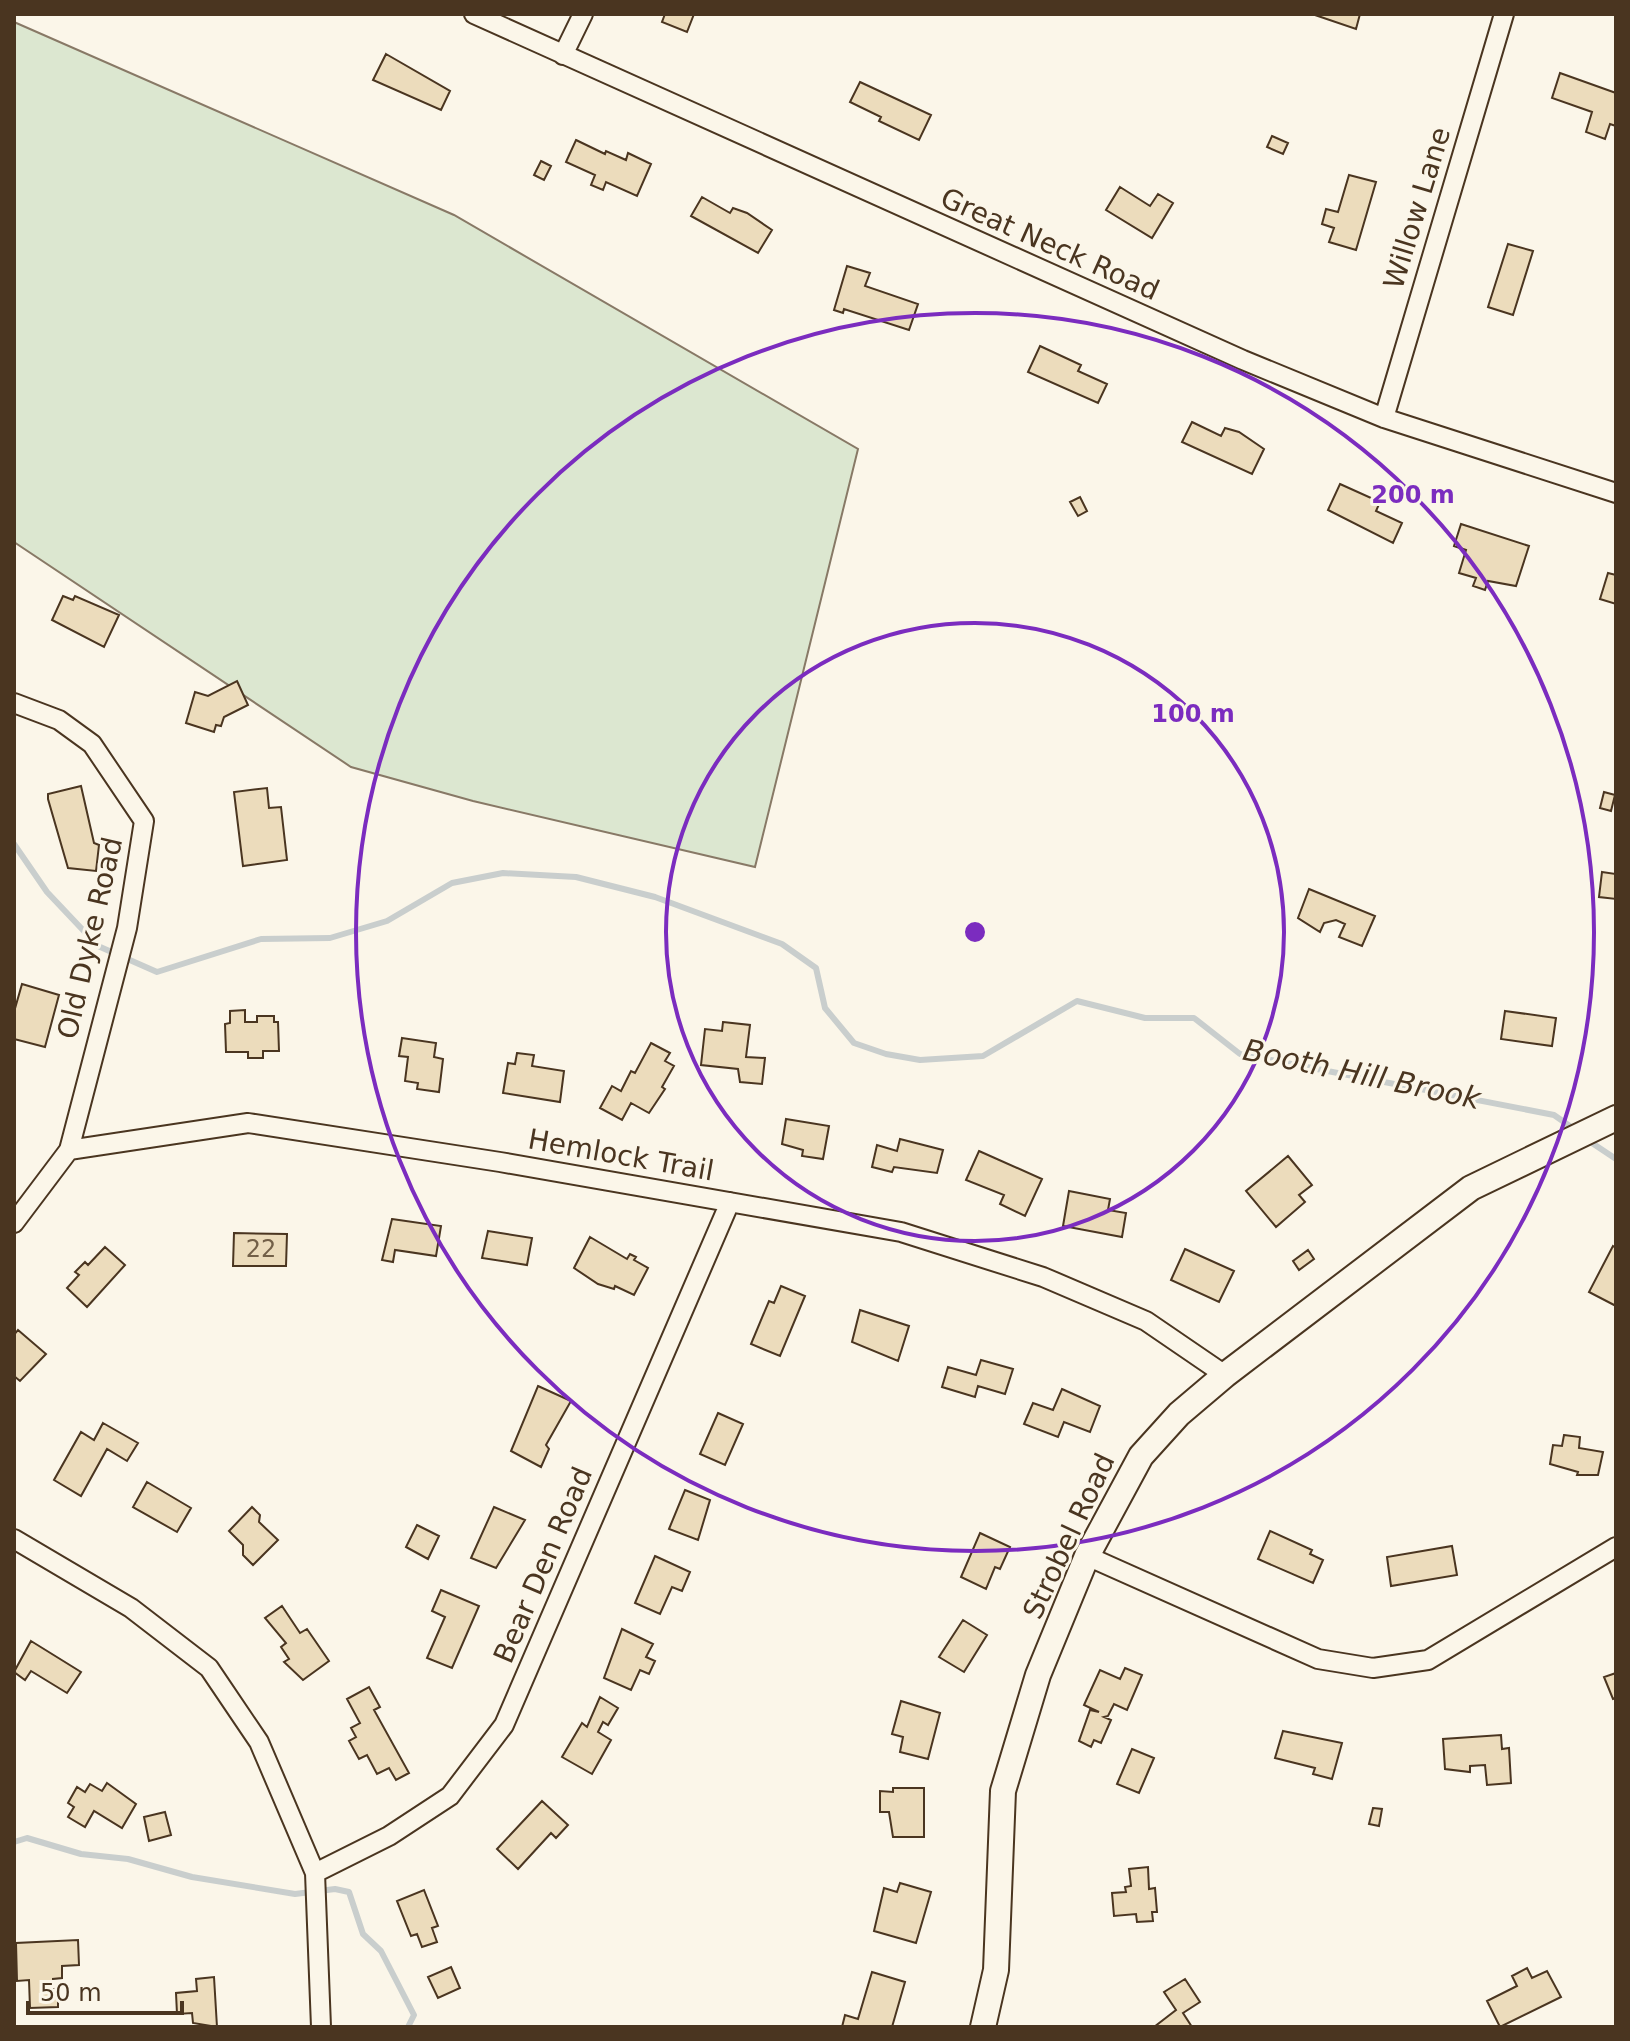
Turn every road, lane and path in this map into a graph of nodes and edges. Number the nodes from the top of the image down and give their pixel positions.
1 (474, 14) edge
2 (583, 14) edge
3 (1504, 14) edge
4 (563, 55) junction
5 (1384, 418) junction
6 (1616, 493) edge
7 (14, 703) edge
8 (1612, 1119) edge
9 (69, 1150) junction
10 (730, 1202) junction
11 (14, 1223) edge
12 (1225, 1375) junction
13 (14, 1539) edge
14 (1616, 1547) edge
15 (1087, 1556) junction
16 (315, 1879) junction
17 (321, 2027) edge
18 (983, 2027) edge

1 - 4 street, Great Neck Road
2 - 4 street
3 - 5 street, Willow Lane
4 - 5 street, Great Neck Road
5 - 6 street, Great Neck Road
7 - 9 street, Old Dyke Road
8 - 12 street, Strobel Road
9 - 10 street, Hemlock Trail
9 - 11 street
10 - 12 street, Hemlock Trail
10 - 16 street, Bear Den Road
12 - 15 street, Strobel Road
13 - 16 street
14 - 15 street
15 - 18 street, Strobel Road
16 - 17 street

